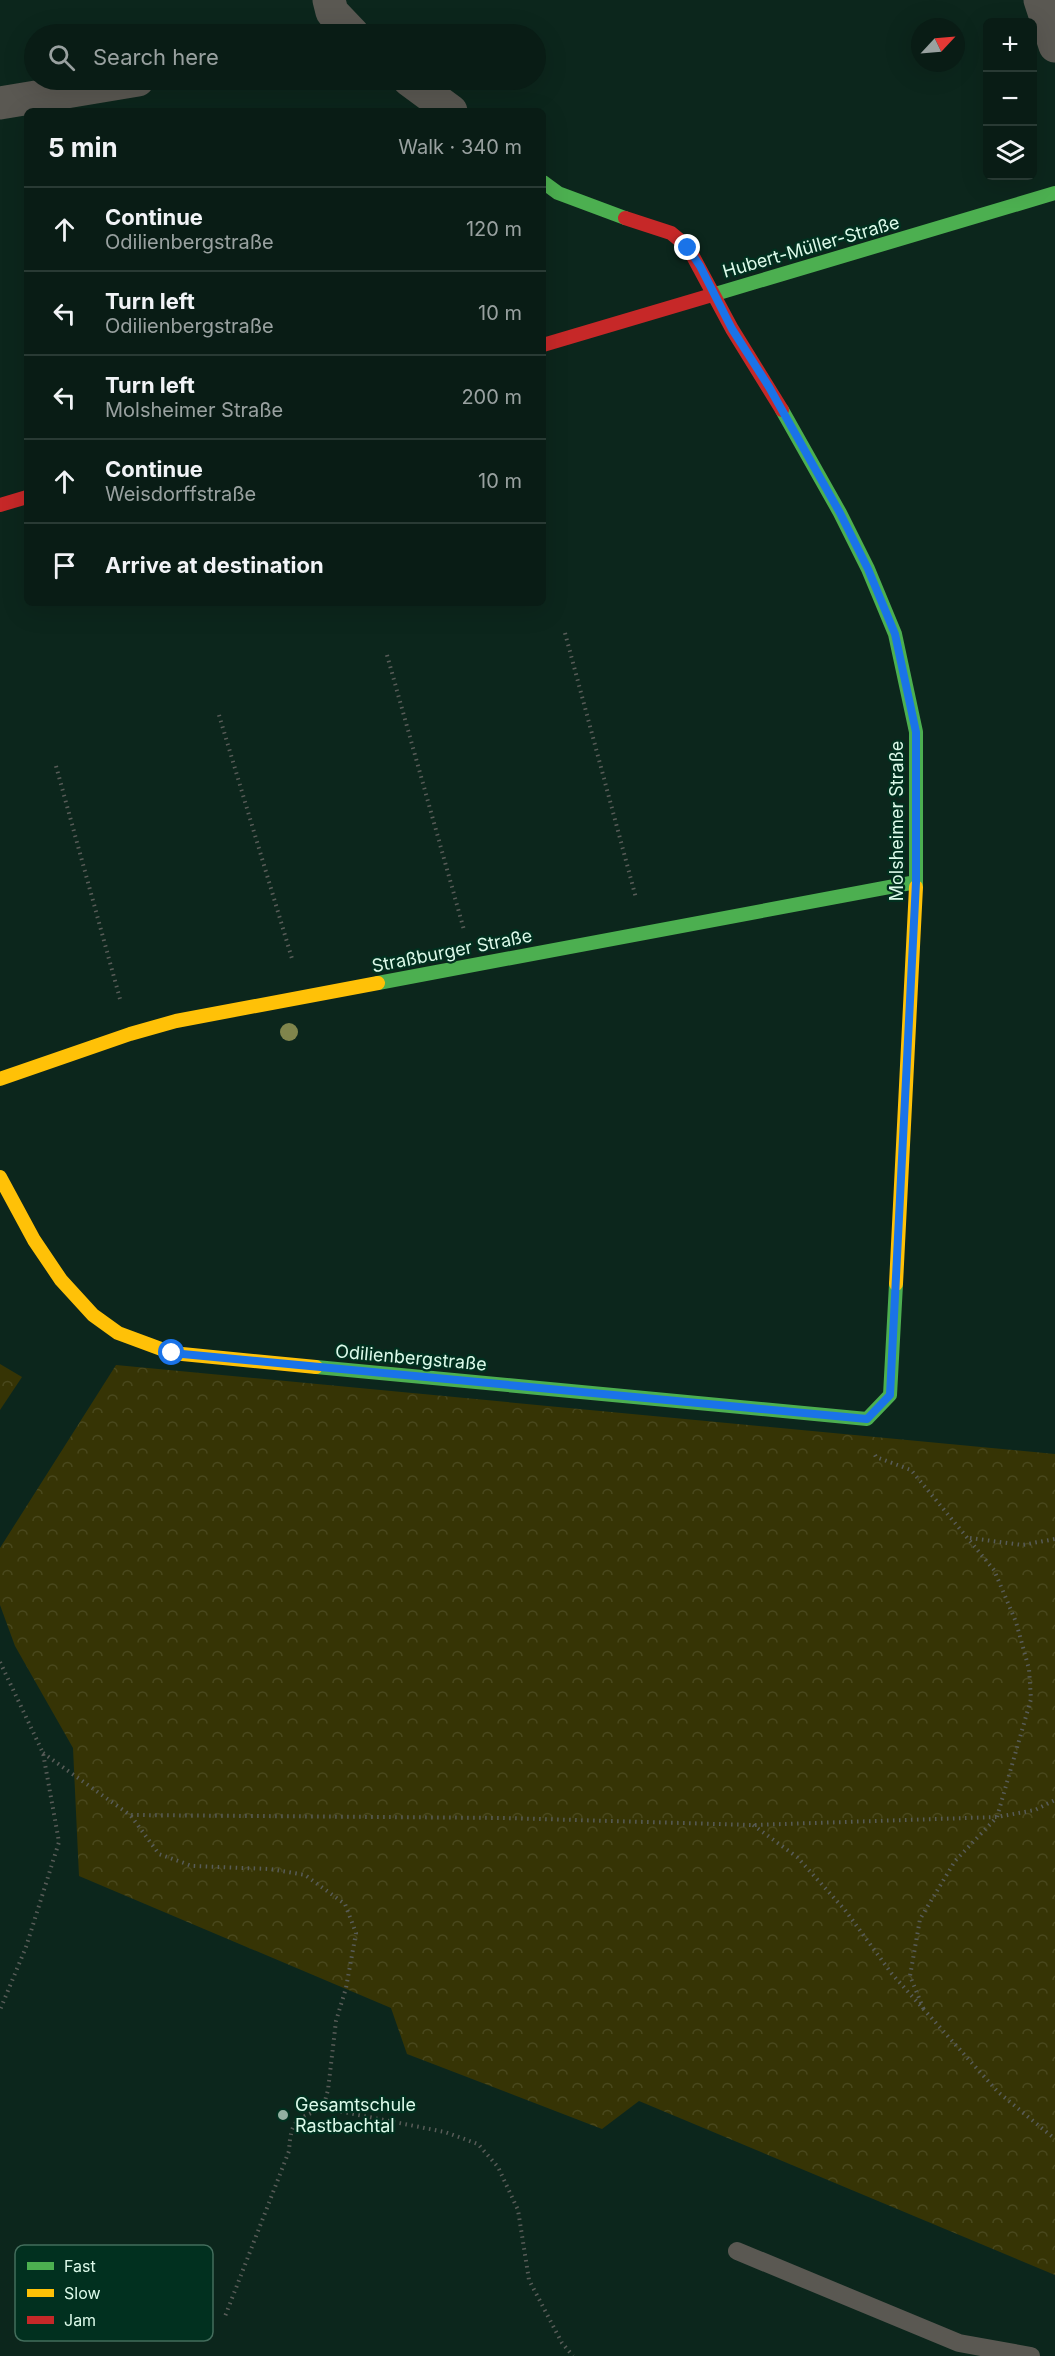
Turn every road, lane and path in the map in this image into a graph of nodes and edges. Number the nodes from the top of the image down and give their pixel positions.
1 (329, 0) edge
2 (1040, 0) edge
3 (343, 24) edge
4 (1055, 46) edge
5 (78, 90) edge
6 (423, 90) edge
7 (0, 103) edge
8 (447, 108) edge
9 (546, 184) edge
10 (1055, 193) edge
11 (713, 294) junction
12 (546, 344) edge
13 (24, 498) edge
14 (0, 505) edge
15 (565, 633) dead end
16 (387, 655) dead end
17 (219, 715) dead end
18 (56, 766) dead end
19 (916, 882) junction
20 (645, 933) junction
21 (474, 965) junction
22 (304, 997) junction
23 (130, 1034) junction
24 (0, 1079) edge
25 (0, 1177) edge
26 (867, 1419) junction
27 (969, 1538) junction
28 (1055, 1539) edge
29 (0, 1662) edge
30 (43, 1753) junction
31 (1055, 1800) edge
32 (130, 1815) junction
33 (998, 1817) junction
34 (753, 1825) junction
35 (0, 2010) edge
36 (924, 2010) junction
37 (323, 2108) junction
38 (1055, 2139) edge
39 (737, 2251) dead end
40 (224, 2319) dead end
41 (573, 2356) edge
42 (1031, 2356) edge

1 - 3 street
2 - 4 street
5 - 7 street
6 - 8 street
9 - 11 street, Molsheimer Straße
10 - 11 street, Hubert-Müller-Straße
11 - 12 street, Hubert-Müller-Straße
11 - 19 street, Molsheimer Straße
13 - 14 street
15 - 20 path
16 - 21 path
17 - 22 path
18 - 23 path
19 - 20 street, Straßburger Straße
19 - 26 street, Molsheimer Straße
20 - 21 street, Straßburger Straße
21 - 22 street, Straßburger Straße
22 - 23 street, Straßburger Straße
23 - 24 street, Straßburger Straße
25 - 26 street, Odilienbergstraße
26 - 27 path
27 - 28 path
27 - 33 path
29 - 30 path
30 - 32 path
30 - 35 path
31 - 33 path
32 - 34 path
32 - 37 path
33 - 34 path
33 - 36 path
34 - 36 path
36 - 38 path
37 - 40 path
37 - 41 path
39 - 42 lane

